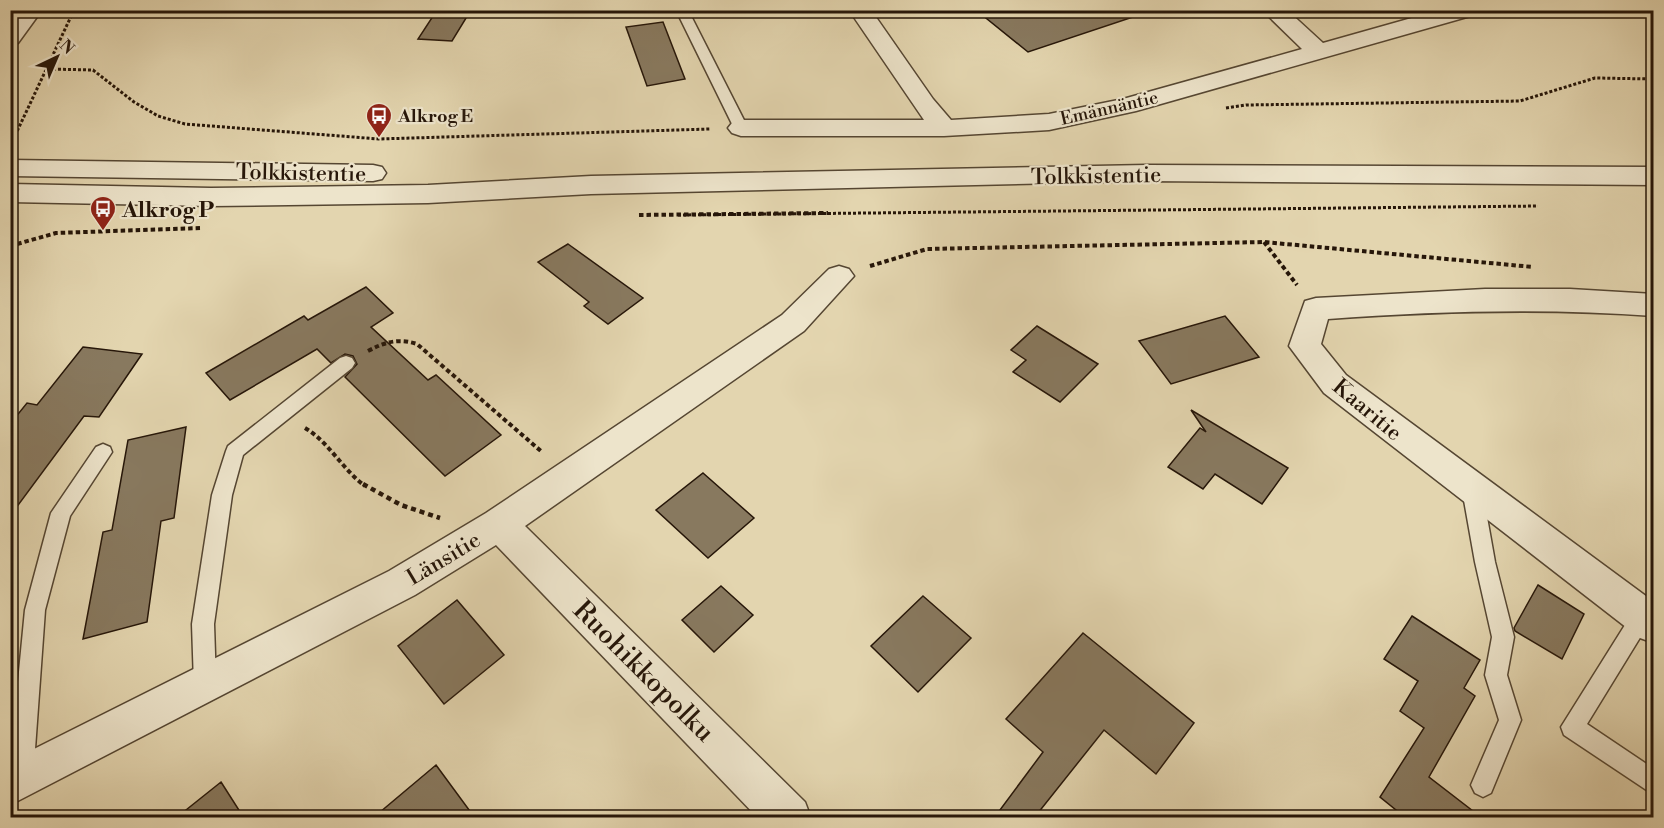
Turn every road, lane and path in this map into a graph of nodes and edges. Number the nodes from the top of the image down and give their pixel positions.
1 (31, 10) edge
2 (74, 10) edge
3 (682, 10) edge
4 (860, 10) edge
5 (1273, 10) edge
6 (1466, 10) edge
7 (10, 38) edge
8 (1318, 51) junction
9 (48, 69) junction
10 (1653, 79) edge
11 (1223, 108) dead end
12 (741, 128) junction
13 (944, 128) junction
14 (10, 146) edge
15 (10, 168) edge
16 (1653, 171) edge
17 (1602, 175) junction
18 (1653, 176) edge
19 (591, 185) junction
20 (10, 193) edge
21 (1546, 206) dead end
22 (634, 215) dead end
23 (209, 227) dead end
24 (1264, 242) junction
25 (10, 246) edge
26 (1535, 267) dead end
27 (839, 276) joint
28 (1653, 305) edge
29 (1316, 309) junction
30 (346, 363) joint
31 (281, 415) junction
32 (103, 452) dead end
33 (570, 476) junction
34 (1472, 489) junction
35 (499, 524) junction
36 (1648, 620) edge
37 (205, 684) junction
38 (16, 782) edge
39 (1653, 783) edge
40 (1483, 785) dead end
41 (789, 818) edge

1 - 7 street
2 - 9 path
3 - 12 lane
4 - 13 street
5 - 8 street
6 - 8 street, Emännäntie
8 - 13 street, Emännäntie
9 - 12 path
9 - 14 path
10 - 11 path
12 - 13 street, Emännäntie
15 - 19 street, Tolkkistentie
16 - 17 street, Tolkkistentie
17 - 18 street, Tolkkistentie
17 - 19 street, Tolkkistentie
19 - 20 street, Tolkkistentie
21 - 22 path
23 - 25 path
24 - 26 path
24 - 27 path
24 - 29 path
27 - 33 street, Länsitie
28 - 29 street
29 - 34 street, Kaaritie
30 - 31 lane
30 - 33 path
31 - 35 path
31 - 37 lane
32 - 38 lane
33 - 35 street, Länsitie
34 - 36 street, Kaaritie
34 - 40 lane
35 - 37 street, Länsitie
35 - 41 street, Ruohikkopolku
36 - 39 lane
37 - 38 street, Länsitie

